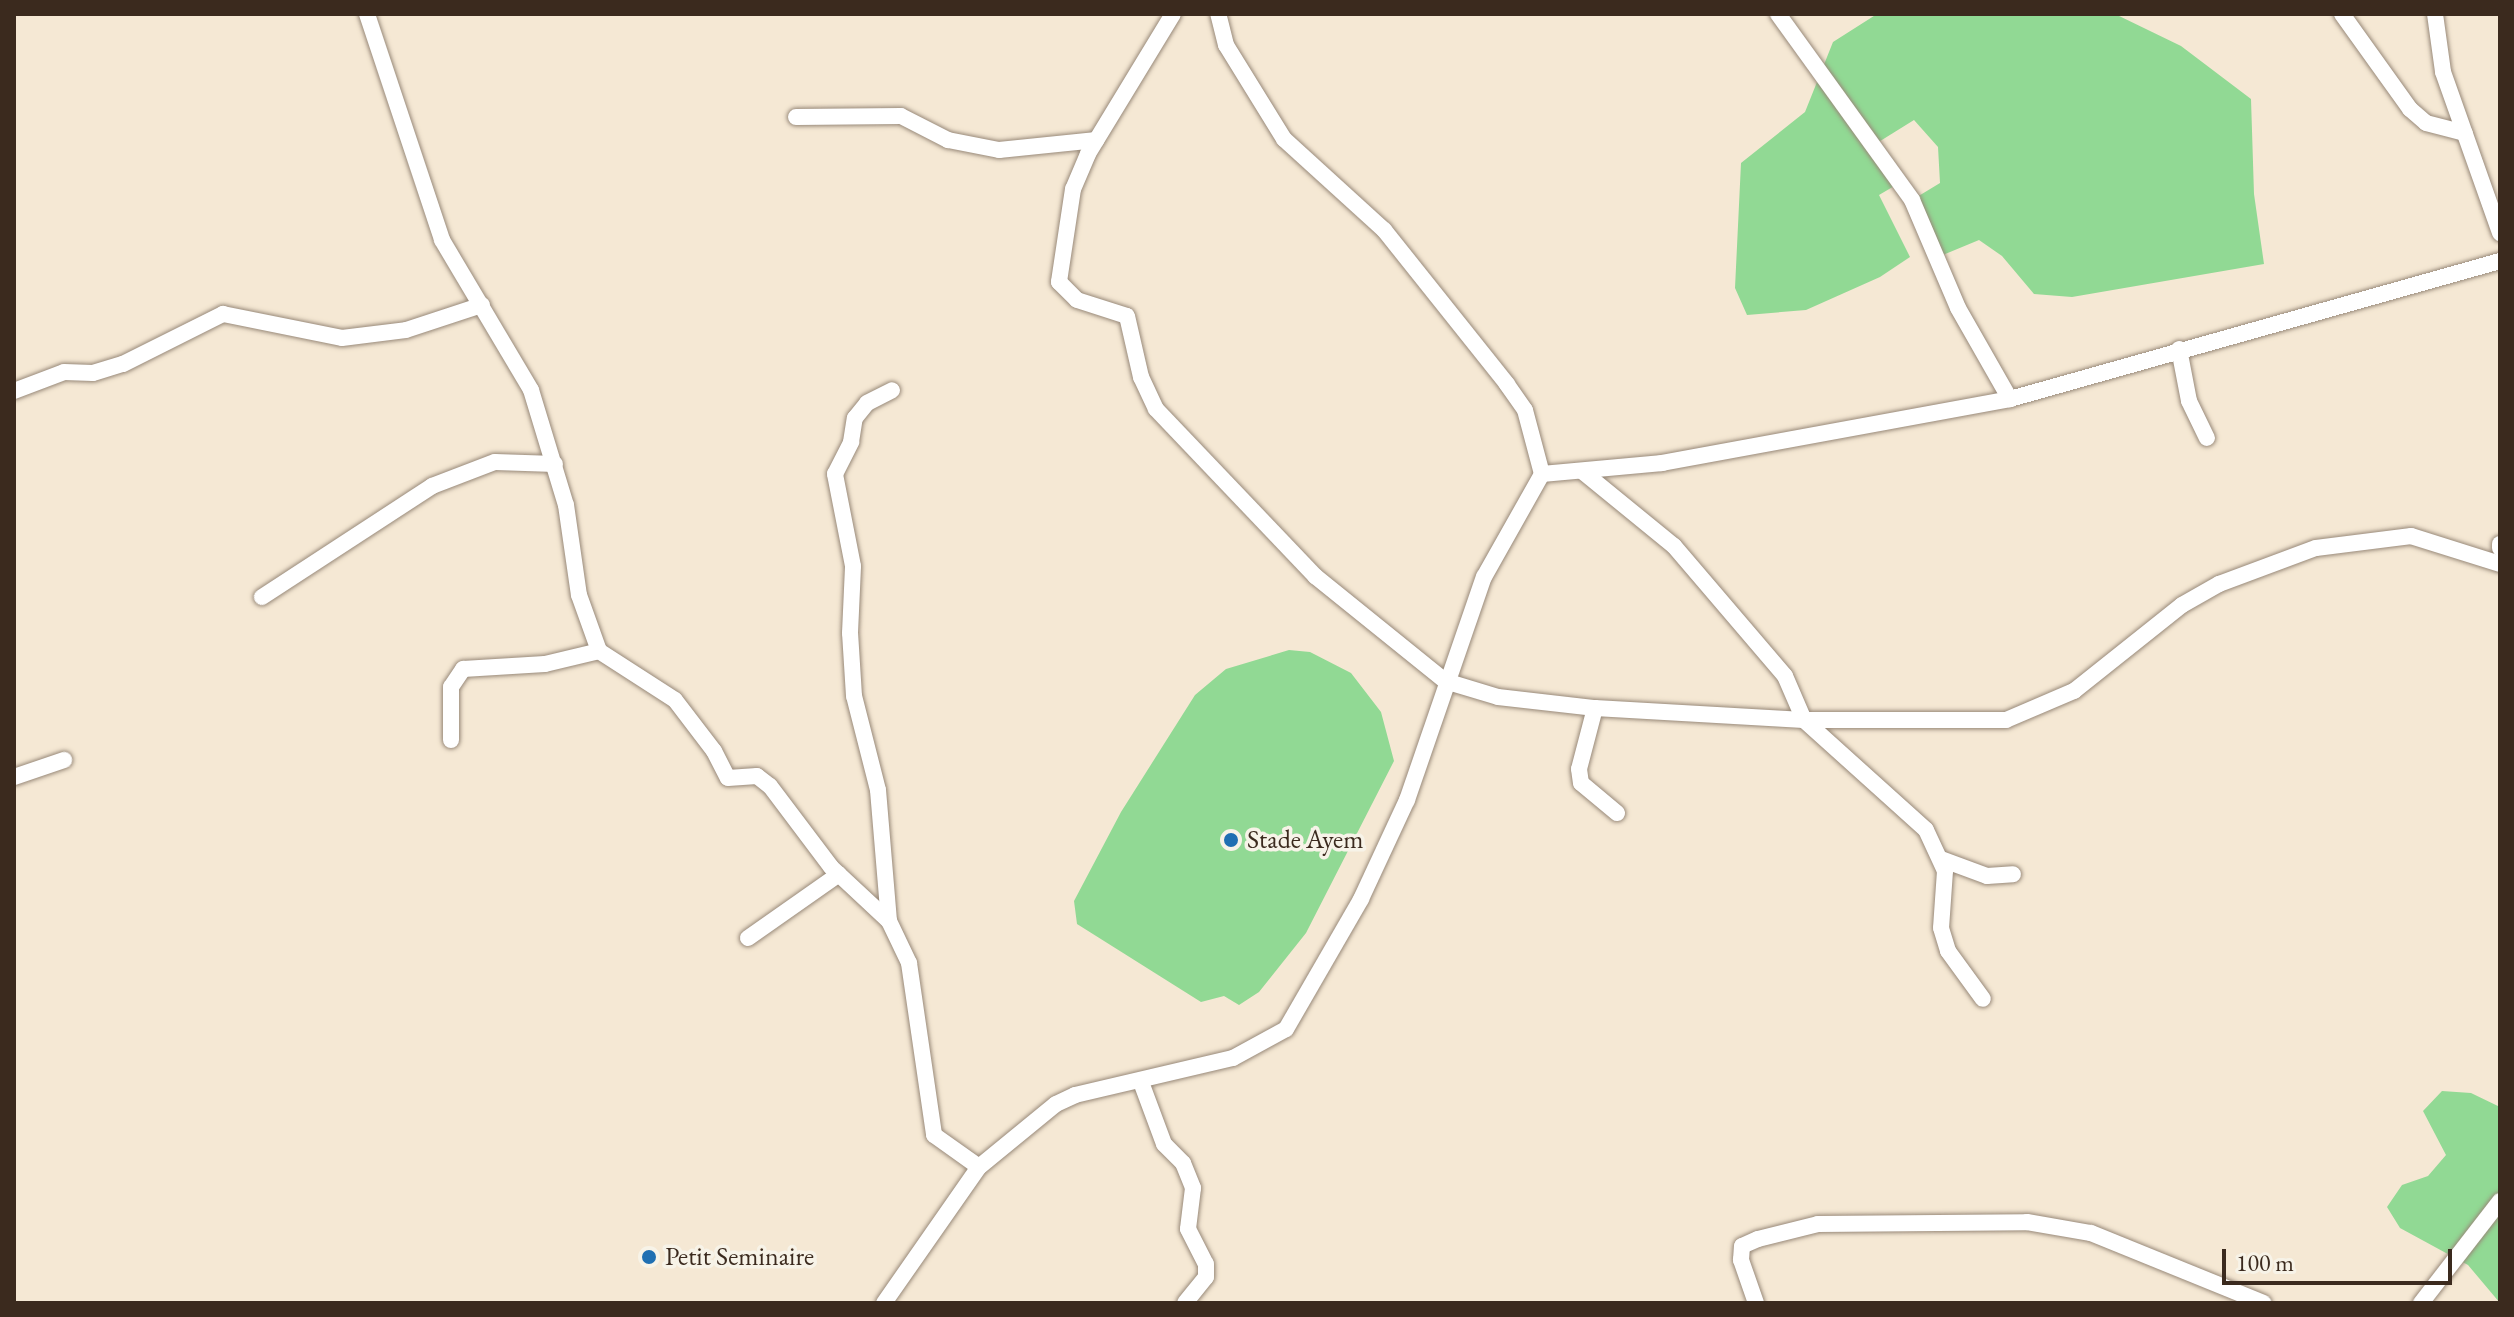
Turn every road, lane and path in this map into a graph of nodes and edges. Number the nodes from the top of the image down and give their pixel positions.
1 (367, 14) edge
2 (1173, 14) edge
3 (1218, 14) edge
4 (1778, 14) edge
5 (2342, 14) edge
6 (2435, 14) edge
7 (796, 117) dead end
8 (2465, 133) junction
9 (1096, 140) junction
10 (2500, 233) edge
11 (2500, 261) edge
12 (482, 305) junction
13 (2179, 349) junction
14 (892, 390) dead end
15 (14, 391) edge
16 (2010, 399) junction
17 (2207, 438) dead end
18 (555, 464) junction
19 (1582, 471) junction
20 (1542, 474) junction
21 (2500, 564) edge
22 (262, 597) dead end
23 (599, 651) junction
24 (1445, 681) junction
25 (1595, 708) junction
26 (1804, 720) junction
27 (451, 740) dead end
28 (64, 760) dead end
29 (14, 777) edge
30 (1617, 813) dead end
31 (1941, 859) junction
32 (839, 874) junction
33 (2013, 874) dead end
34 (889, 921) junction
35 (748, 938) dead end
36 (1983, 999) dead end
37 (1141, 1082) junction
38 (979, 1167) junction
39 (2500, 1201) edge
40 (884, 1303) edge
41 (1185, 1303) edge
42 (1756, 1303) edge
43 (2263, 1303) edge
44 (2421, 1303) edge

1 - 12 street
2 - 9 street
3 - 20 street
4 - 16 street
5 - 8 street
6 - 8 street
7 - 9 street
8 - 10 street
9 - 24 street
11 - 13 street
12 - 15 street
12 - 18 street
13 - 16 street
13 - 17 street
14 - 34 street
16 - 19 street
18 - 22 street
18 - 23 street
19 - 20 street
19 - 26 street
20 - 24 street
21 - 26 street
23 - 27 street
23 - 32 street
24 - 25 street
24 - 37 street
25 - 26 street
25 - 30 street
26 - 31 street
28 - 29 street
31 - 33 street
31 - 36 street
32 - 34 street
32 - 35 street
34 - 38 street
37 - 38 street
37 - 41 street
38 - 40 street
39 - 44 street
42 - 43 street

